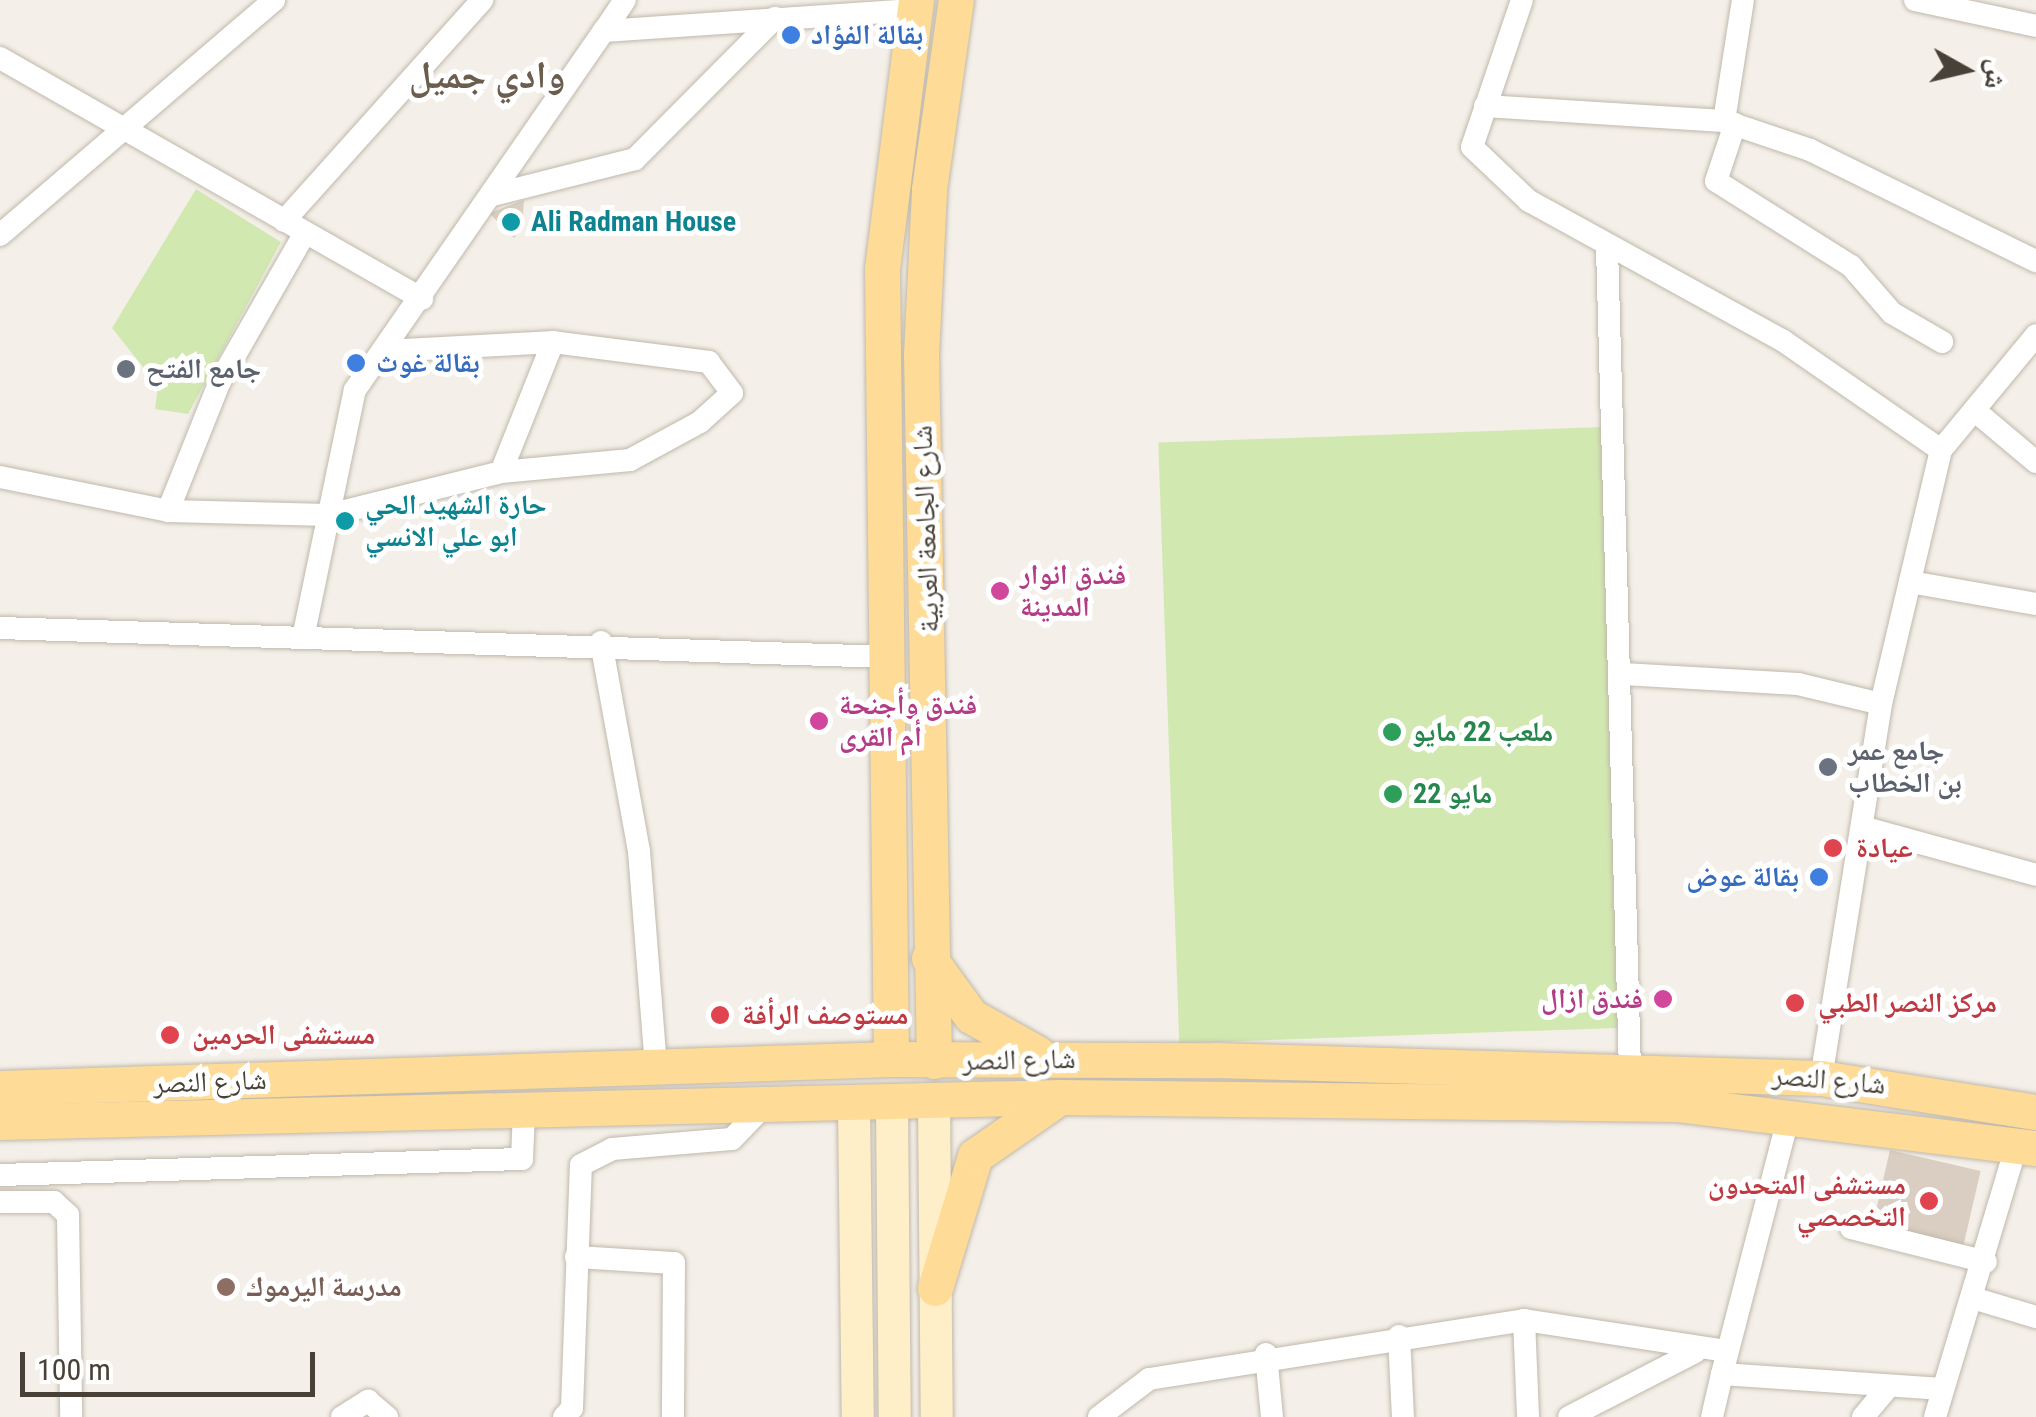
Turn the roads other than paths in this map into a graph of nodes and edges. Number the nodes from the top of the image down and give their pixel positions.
1 (274, 0) edge
2 (482, 0) edge
3 (625, 0) edge
4 (956, 0) edge
5 (1522, 0) edge
6 (1744, 0) edge
7 (1915, 0) edge
8 (915, 5) edge
9 (775, 18) junction
10 (2036, 26) edge
11 (604, 31) junction
12 (0, 58) edge
13 (1485, 106) junction
14 (1730, 122) junction
15 (126, 127) junction
16 (493, 195) junction
17 (284, 221) junction
18 (0, 235) edge
19 (302, 238) junction
20 (1607, 247) junction
21 (2036, 261) edge
22 (422, 299) junction
23 (2036, 336) edge
24 (554, 342) junction
25 (1942, 342) dead end
26 (386, 351) junction
27 (1974, 410) junction
28 (1941, 450) junction
29 (2036, 462) edge
30 (501, 472) junction
31 (0, 476) edge
32 (168, 511) junction
33 (329, 515) junction
34 (1910, 582) junction
35 (2036, 604) edge
36 (0, 628) edge
37 (303, 638) junction
38 (601, 642) junction
39 (888, 657) junction
40 (1623, 674) junction
41 (1880, 704) junction
42 (1862, 827) junction
43 (2036, 875) edge
44 (928, 957) junction
45 (1072, 1058) junction
46 (876, 1059) junction
47 (1182, 1060) junction
48 (934, 1061) junction
49 (1238, 1061) junction
50 (656, 1065) junction
51 (1630, 1070) junction
52 (520, 1072) junction
53 (459, 1073) junction
54 (1821, 1078) junction
55 (0, 1088) edge
56 (1060, 1098) junction
57 (934, 1101) junction
58 (1185, 1102) junction
59 (1237, 1103) junction
60 (892, 1104) junction
61 (764, 1106) junction
62 (854, 1107) junction
63 (524, 1110) junction
64 (2036, 1112) edge
65 (463, 1115) junction
66 (1789, 1115) junction
67 (0, 1122) edge
68 (2027, 1146) edge
69 (0, 1175) edge
70 (0, 1202) edge
71 (1851, 1228) dead end
72 (576, 1257) junction
73 (1986, 1262) junction
74 (935, 1288) junction
75 (1976, 1299) junction
76 (2036, 1317) edge
77 (1524, 1320) junction
78 (1398, 1336) junction
79 (1694, 1352) junction
80 (1266, 1354) junction
81 (1724, 1363) junction
82 (1890, 1386) junction
83 (1942, 1389) junction
84 (71, 1417) edge
85 (342, 1417) edge
86 (387, 1417) edge
87 (564, 1417) edge
88 (673, 1417) edge
89 (858, 1417) edge
90 (896, 1417) edge
91 (937, 1417) edge
92 (1098, 1417) edge
93 (1272, 1417) edge
94 (1402, 1417) edge
95 (1528, 1417) edge
96 (1569, 1417) edge
97 (1712, 1417) edge
98 (1863, 1417) edge
99 (1935, 1417) edge

1 - 15 street
2 - 17 street
3 - 11 street
4 - 44 main road, شارع الجامعة العربية
5 - 13 street
6 - 14 street
7 - 10 street
8 - 9 street
8 - 39 main road, شارع الجامعة العربية
9 - 11 street
9 - 16 street
11 - 16 street
12 - 15 street
13 - 14 street
13 - 20 street
14 - 21 street
14 - 25 street
15 - 17 street
15 - 18 street
16 - 22 street
17 - 19 street
19 - 22 street
19 - 32 street
20 - 28 street
20 - 40 street
22 - 26 street
23 - 27 street
24 - 26 street
24 - 30 street
24 - 30 street
26 - 33 street
27 - 28 street
27 - 29 street
28 - 34 street
30 - 33 street
31 - 32 street
32 - 33 street
33 - 37 street
34 - 35 street
34 - 41 street
36 - 37 street
37 - 38 street
38 - 39 street
38 - 50 street
39 - 46 main road, شارع الجامعة العربية
40 - 41 street
40 - 51 street
41 - 42 street
42 - 43 street
42 - 54 street
44 - 45 main road
44 - 48 main road, شارع الجامعة العربية
45 - 47 main road, شارع النصر
45 - 48 main road, شارع النصر
46 - 48 main road, شارع النصر
46 - 50 main road, شارع النصر
47 - 49 main road, شارع النصر
47 - 58 main road
49 - 51 main road, شارع النصر
49 - 59 main road
50 - 52 main road, شارع النصر
51 - 54 main road, شارع النصر
52 - 53 main road, شارع النصر
52 - 63 main road
53 - 55 main road, شارع النصر
53 - 65 main road
54 - 64 main road, شارع النصر
56 - 57 main road, شارع النصر
56 - 58 main road, شارع النصر
56 - 74 main road
57 - 60 main road, شارع النصر
57 - 74 street
58 - 59 main road, شارع النصر
59 - 66 main road, شارع النصر
60 - 62 main road, شارع النصر
60 - 90 street
61 - 62 main road, شارع النصر
61 - 63 main road, شارع النصر
61 - 72 street
62 - 89 street
63 - 65 main road, شارع النصر
63 - 69 street
65 - 67 main road, شارع النصر
66 - 68 main road, شارع النصر
66 - 81 street
68 - 73 street
70 - 84 street
71 - 73 street
72 - 87 street
72 - 88 street
73 - 75 street
74 - 91 street
75 - 76 street
75 - 83 street
77 - 78 street
77 - 79 street
77 - 95 street
78 - 80 street
78 - 94 street
79 - 81 street
79 - 96 street
80 - 92 street
80 - 93 street
81 - 82 street
81 - 97 street
82 - 83 street
82 - 98 street
83 - 99 street
85 - 86 street

